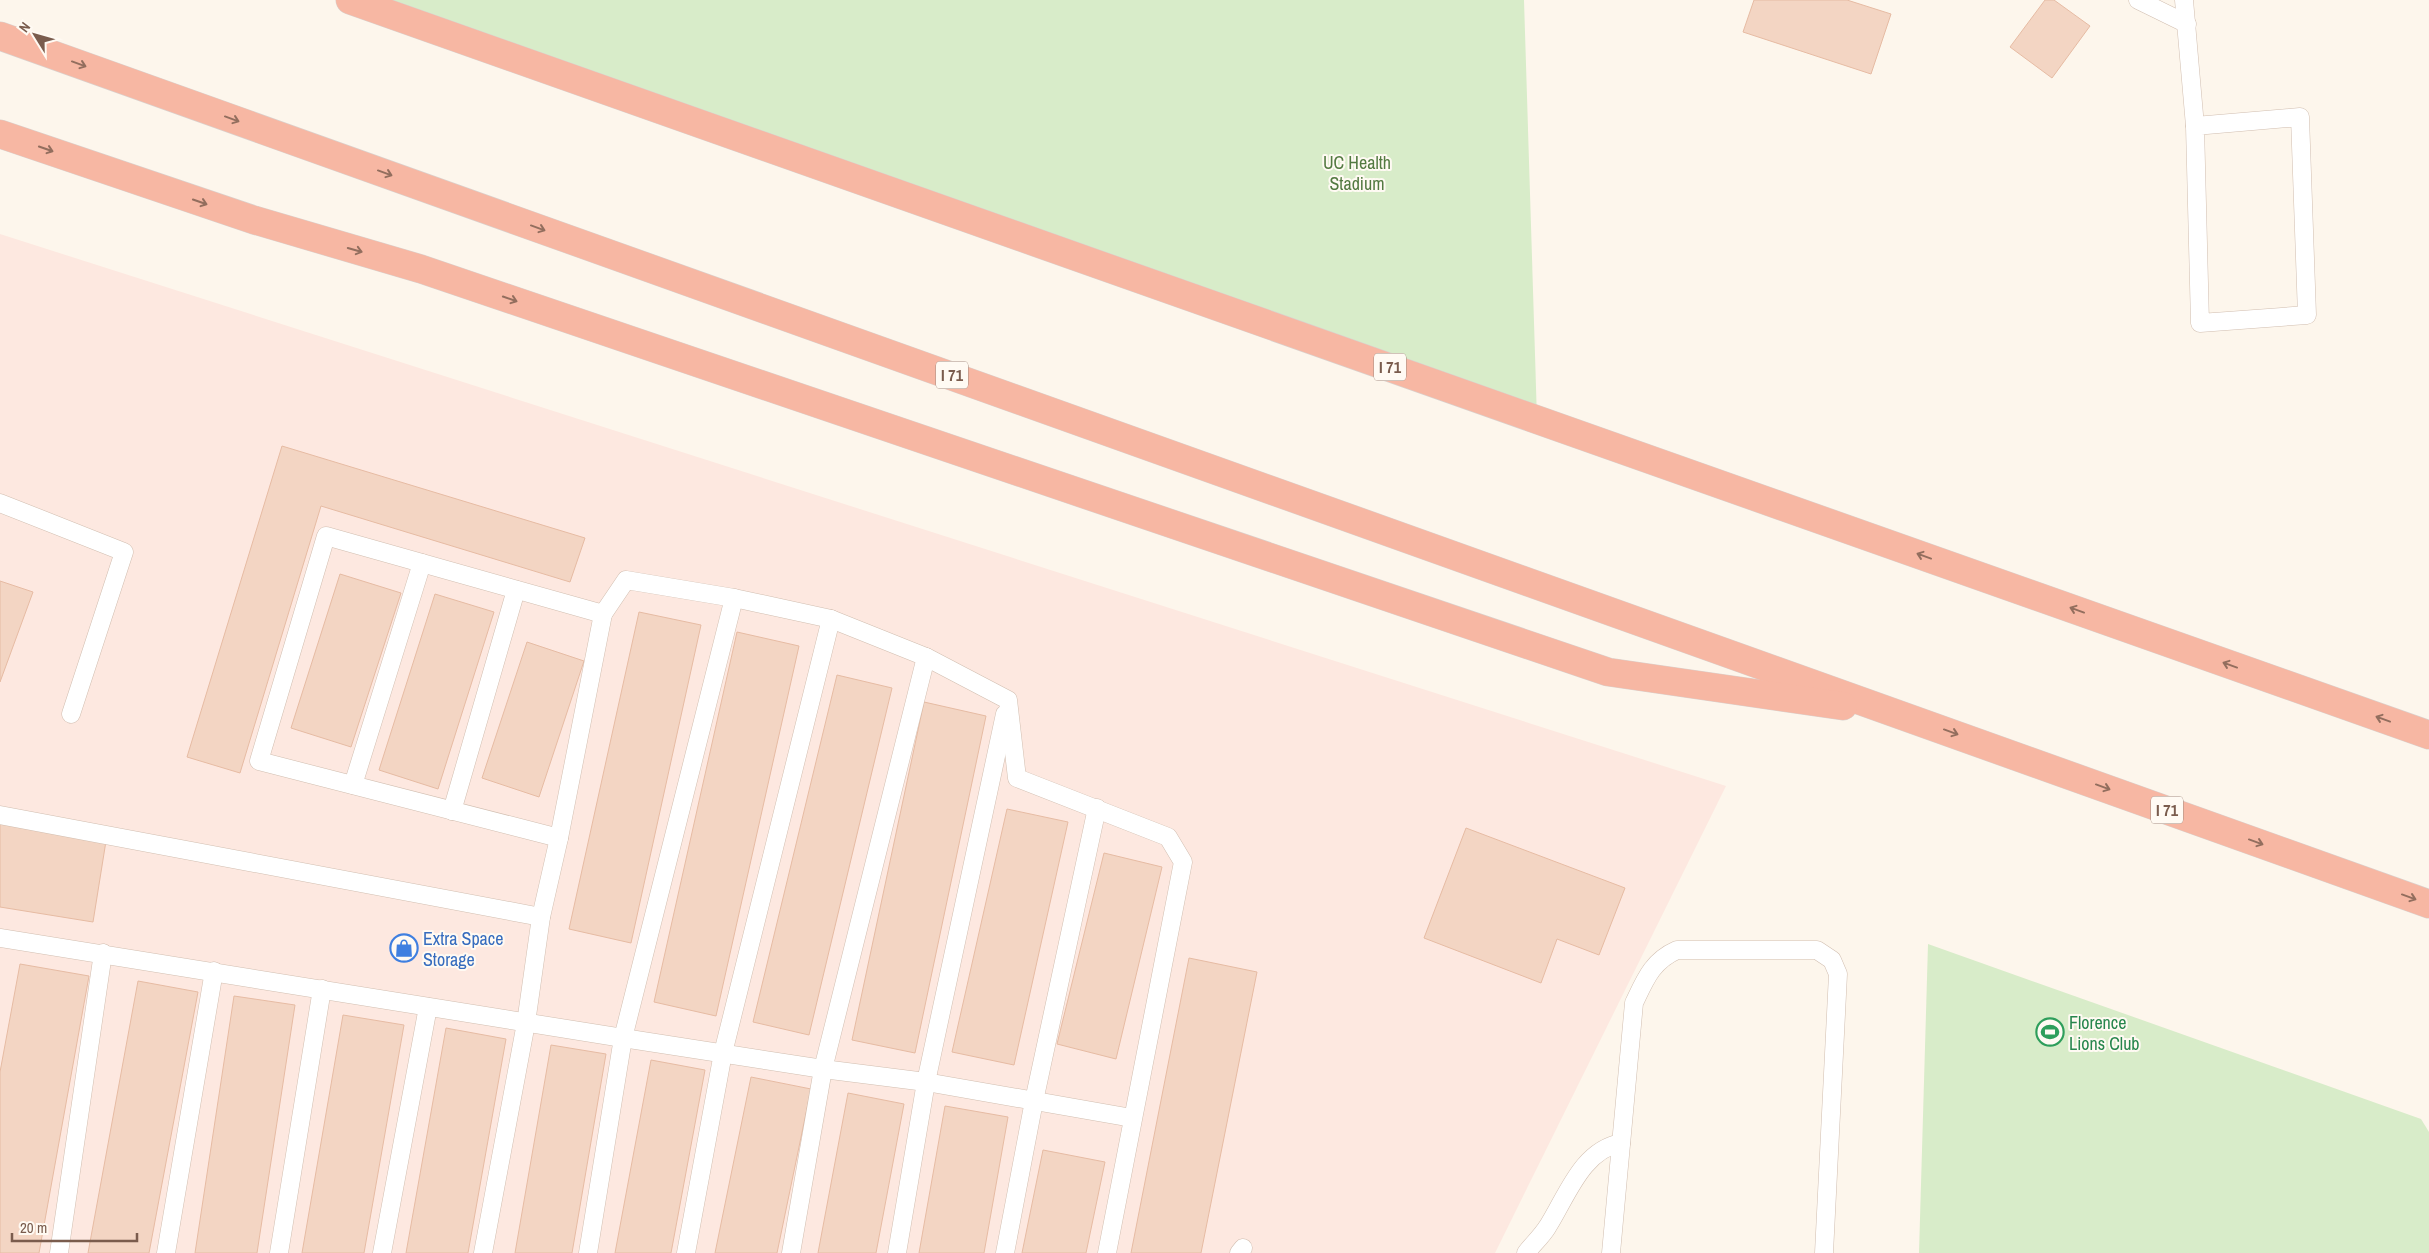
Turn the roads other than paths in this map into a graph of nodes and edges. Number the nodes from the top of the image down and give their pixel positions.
1 (350, 0) edge
2 (2138, 0) edge
3 (2184, 0) edge
4 (2187, 24) junction
5 (0, 36) edge
6 (2195, 126) junction
7 (0, 134) edge
8 (0, 503) edge
9 (422, 563) junction
10 (516, 590) junction
11 (734, 598) junction
12 (603, 614) junction
13 (831, 619) junction
14 (926, 657) junction
15 (1008, 700) junction
16 (71, 714) dead end
17 (1905, 715) junction
18 (2429, 735) edge
19 (353, 785) junction
20 (1097, 808) junction
21 (452, 811) junction
22 (0, 815) edge
23 (559, 838) junction
24 (2429, 904) edge
25 (541, 917) junction
26 (0, 938) edge
27 (103, 953) junction
28 (214, 971) junction
29 (322, 989) junction
30 (428, 1006) junction
31 (526, 1023) junction
32 (623, 1038) junction
33 (722, 1054) junction
34 (823, 1069) junction
35 (926, 1082) junction
36 (1034, 1101) junction
37 (1132, 1118) junction
38 (1621, 1143) junction
39 (59, 1253) edge
40 (166, 1253) edge
41 (279, 1253) edge
42 (382, 1253) edge
43 (483, 1253) edge
44 (588, 1253) edge
45 (686, 1253) edge
46 (792, 1253) edge
47 (897, 1253) edge
48 (1005, 1253) edge
49 (1107, 1253) edge
50 (1526, 1253) edge
51 (1612, 1253) edge
52 (1824, 1253) edge

18 -> 1 highway, I 71
2 - 4 lane
3 - 4 lane
4 - 6 lane
5 -> 17 highway, I 71
6 - 6 lane
7 -> 17 highway
8 - 16 lane
9 - 10 lane
9 - 19 lane
9 - 19 lane
10 - 12 lane
10 - 21 lane
11 - 12 lane
11 - 13 lane
11 - 32 lane
12 - 23 lane
13 - 14 lane
13 - 33 lane
14 - 15 lane
14 - 34 lane
15 - 20 lane
15 - 35 lane
17 -> 24 highway, I 71
19 - 21 lane
20 - 36 lane
20 - 37 lane
21 - 23 lane
22 - 25 lane
23 - 25 lane
25 - 31 lane
26 - 27 lane
27 - 28 lane
27 - 39 lane
28 - 29 lane
28 - 40 lane
29 - 30 lane
29 - 41 lane
30 - 31 lane
30 - 42 lane
31 - 32 lane
31 - 43 lane
32 - 33 lane
32 - 44 lane
33 - 34 lane
33 - 45 lane
34 - 35 lane
34 - 46 lane
35 - 36 lane
35 - 47 lane
36 - 37 lane
36 - 48 lane
37 - 49 lane
38 - 50 lane
38 - 51 lane
38 - 52 lane

